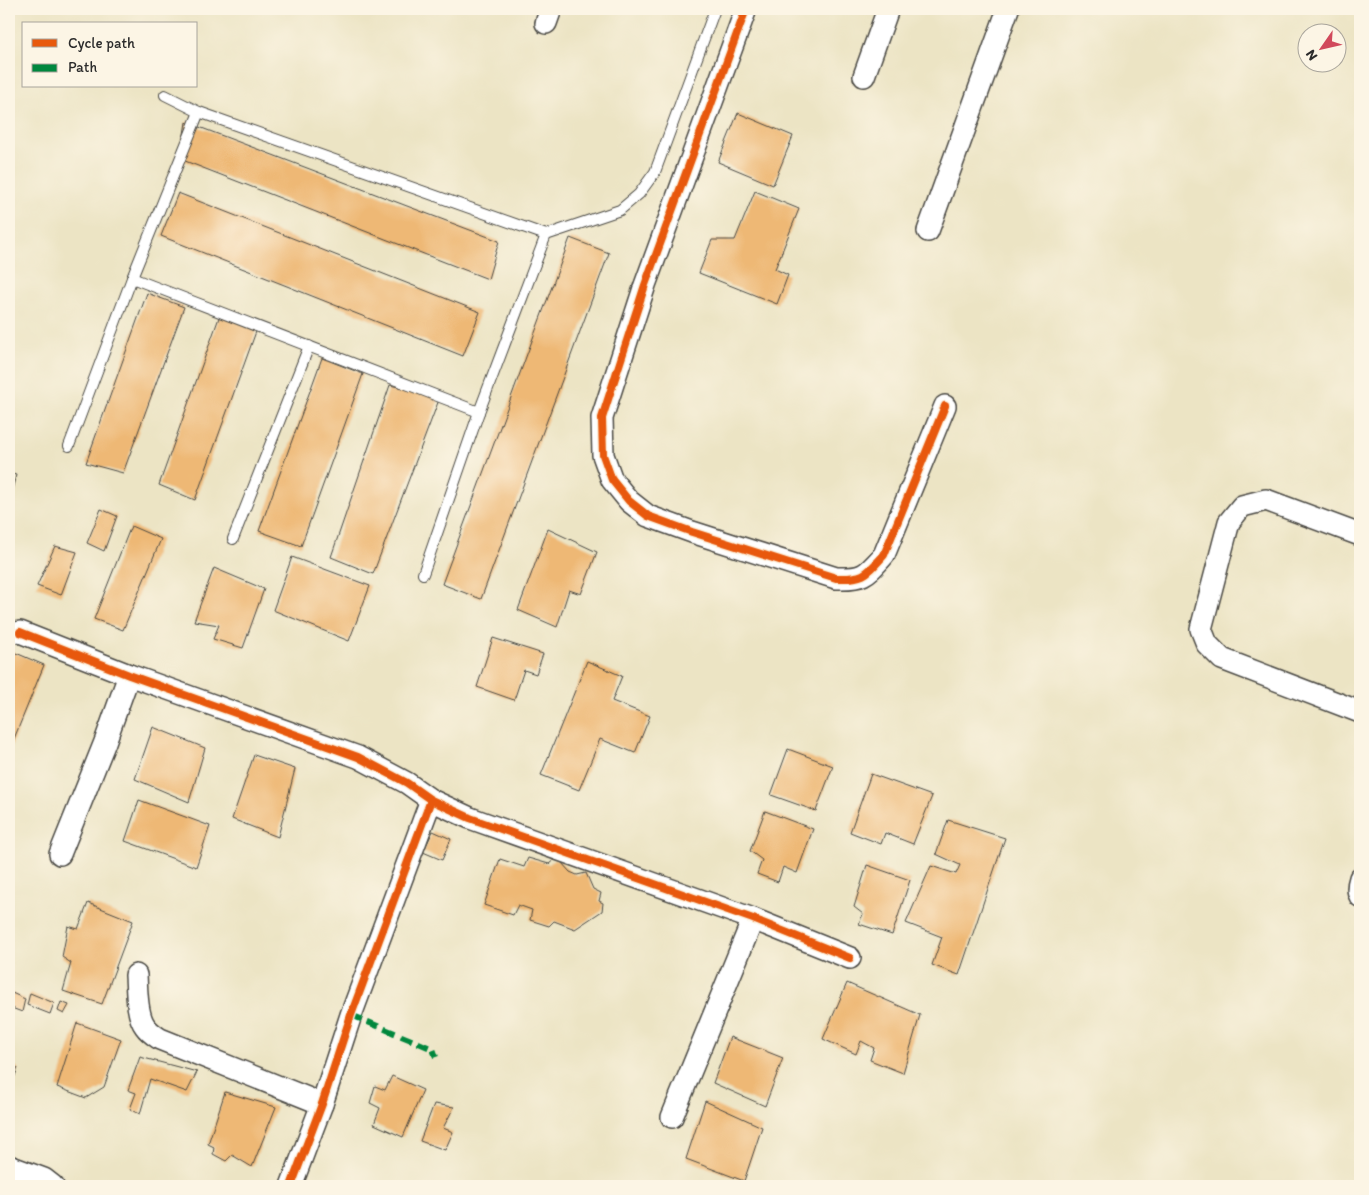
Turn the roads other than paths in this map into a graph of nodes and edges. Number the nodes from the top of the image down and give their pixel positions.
1 (715, 9) edge
2 (746, 9) edge
3 (888, 9) edge
4 (1008, 9) edge
5 (864, 76) dead end
6 (165, 95) dead end
7 (199, 112) junction
8 (928, 231) dead end
9 (546, 235) junction
10 (132, 278) junction
11 (309, 346) junction
12 (945, 406) dead end
13 (479, 412) junction
14 (69, 446) dead end
15 (1360, 535) edge
16 (234, 539) dead end
17 (423, 574) dead end
18 (20, 632) dead end
19 (129, 675) junction
20 (1360, 712) edge
21 (431, 800) junction
22 (60, 854) dead end
23 (1360, 878) edge
24 (1360, 896) edge
25 (753, 919) junction
26 (850, 958) dead end
27 (136, 974) dead end
28 (322, 1104) junction
29 (672, 1117) dead end
30 (9, 1166) edge
31 (53, 1186) edge
32 (291, 1186) edge

1 - 9 lane
2 - 12 street
3 - 5 street
4 - 8 street
6 - 7 lane
7 - 9 lane
7 - 10 lane
9 - 13 lane
10 - 11 lane
10 - 14 lane
11 - 13 lane
11 - 16 lane
13 - 17 lane
15 - 20 street
18 - 19 street
19 - 21 street
19 - 22 street
21 - 25 street
21 - 28 street
23 - 24 street
25 - 26 street
25 - 29 street
27 - 28 street
28 - 32 street
30 - 31 street

